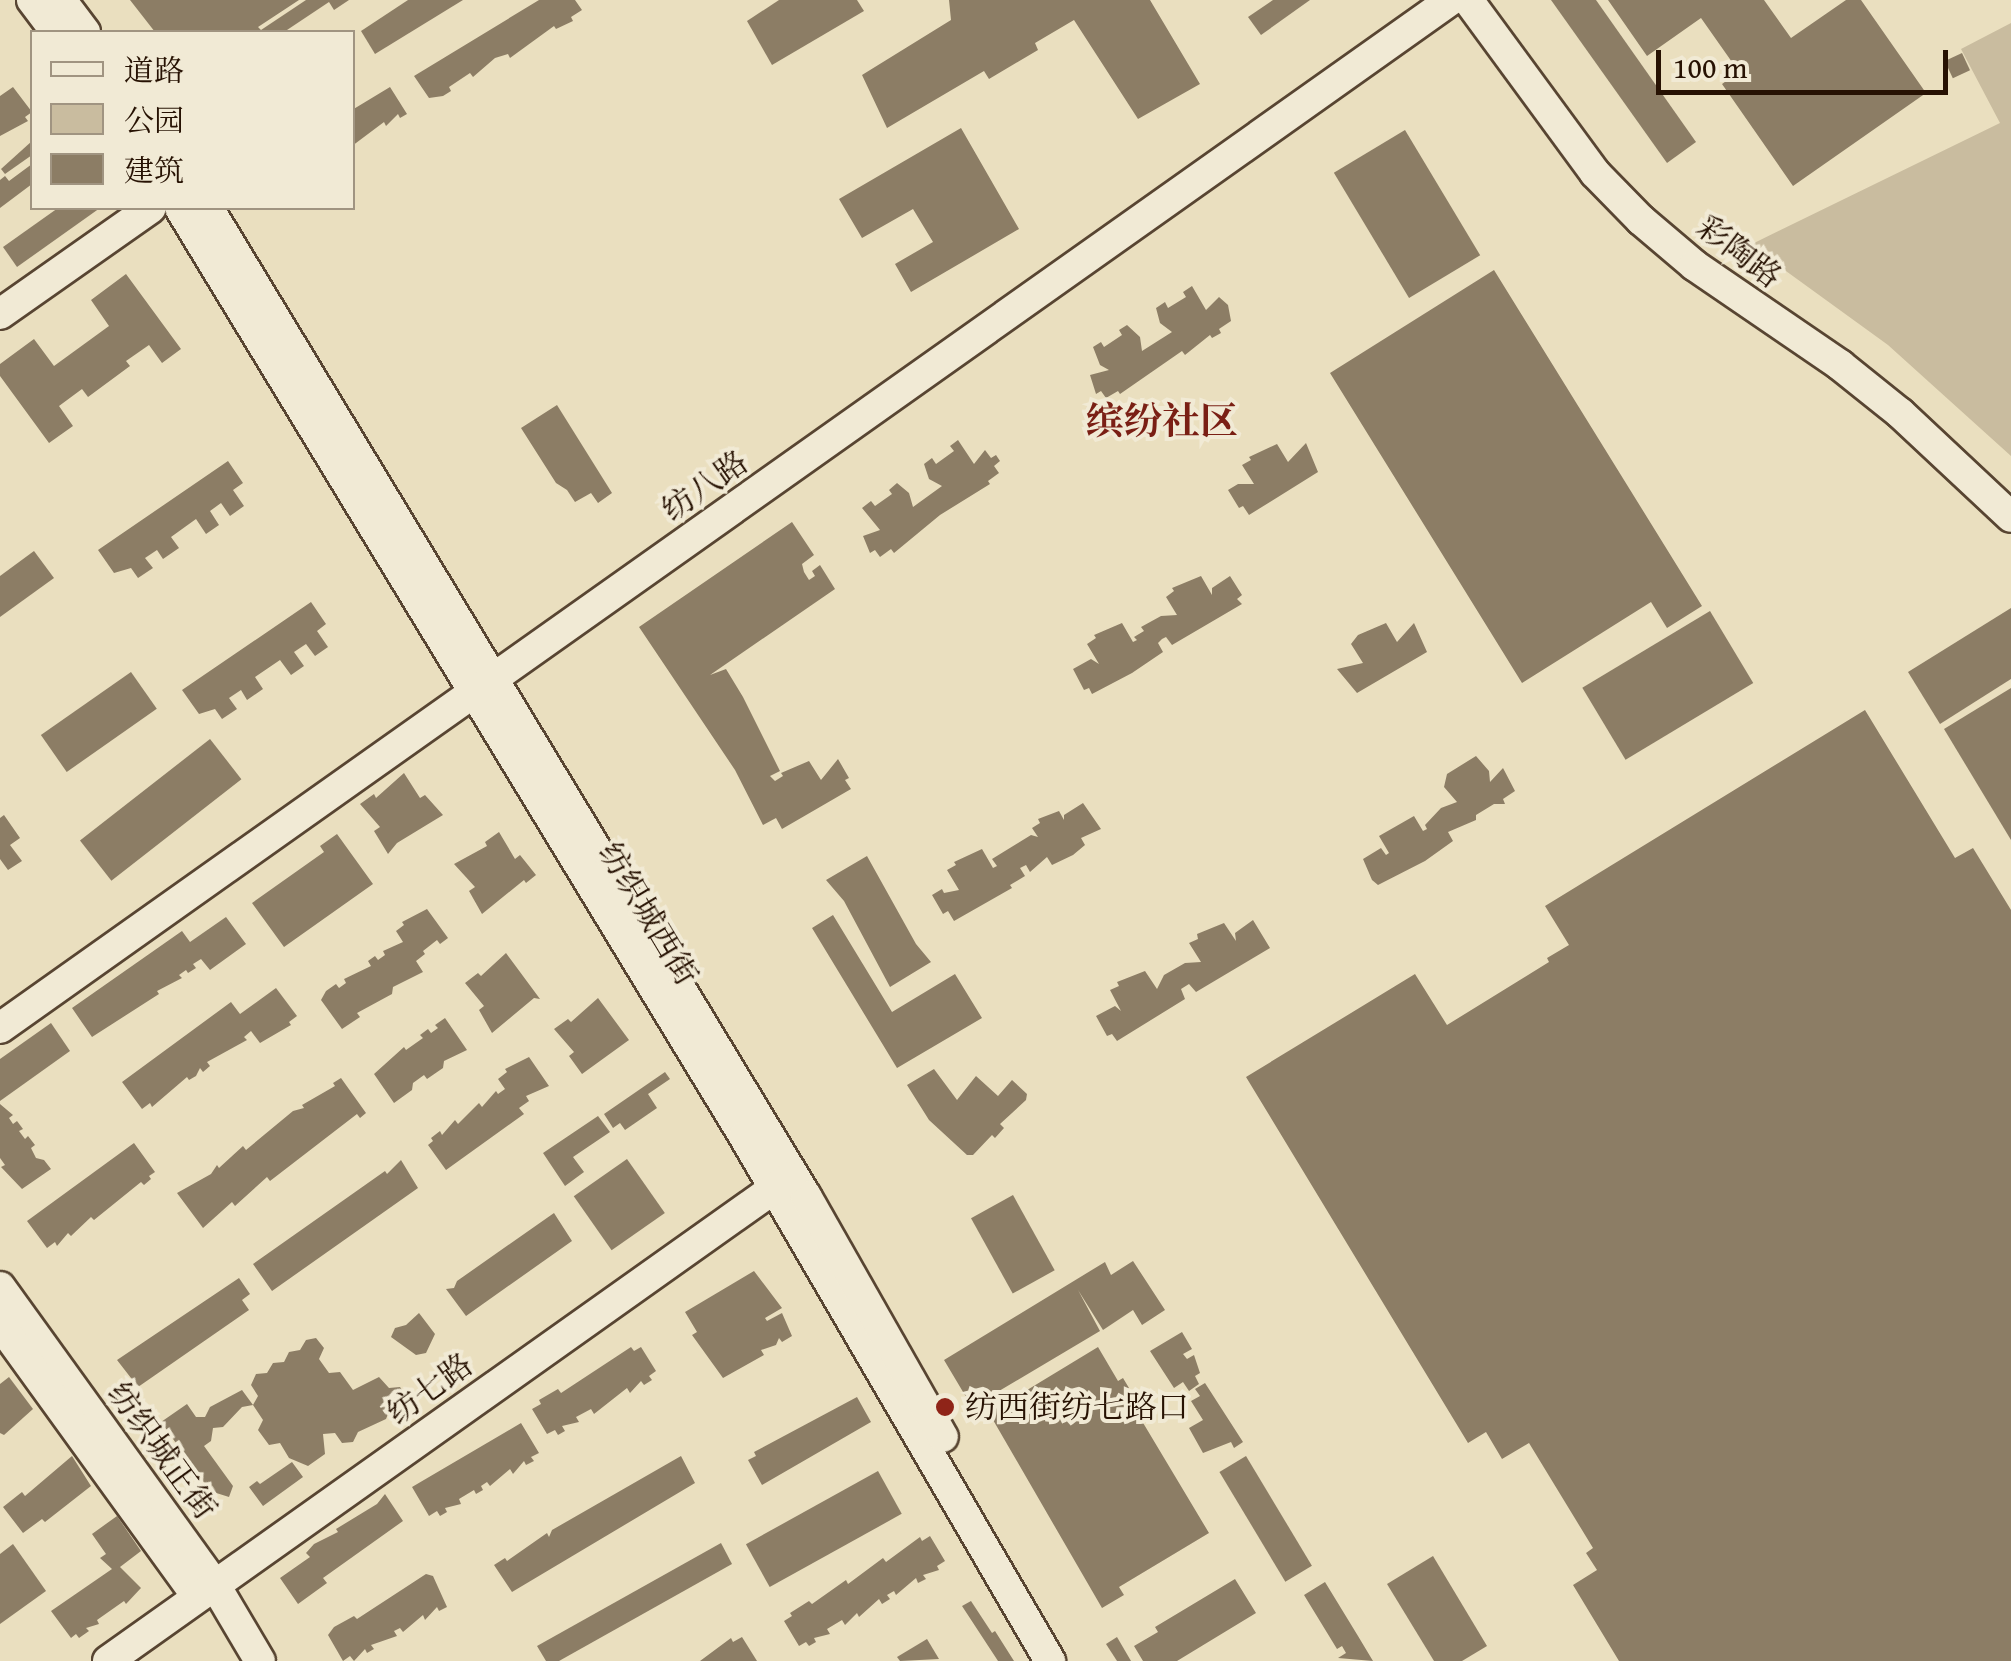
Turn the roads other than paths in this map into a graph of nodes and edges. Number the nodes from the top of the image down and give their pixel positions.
1 (32, 0) edge
2 (61, 0) edge
3 (1451, 0) edge
4 (1468, 0) edge
5 (54, 30) edge
6 (84, 30) edge
7 (148, 210) edge
8 (181, 210) edge
9 (209, 210) edge
10 (0, 314) edge
11 (2011, 517) edge
12 (483, 686) junction
13 (0, 1028) edge
14 (784, 1181) junction
15 (0, 1287) edge
16 (0, 1324) edge
17 (206, 1591) junction
18 (108, 1661) edge
19 (238, 1661) edge
20 (260, 1661) edge
21 (1050, 1661) edge
22 (1071, 1661) edge

1 - 5 street
2 - 6 street
3 - 12 street, 纺八路
4 - 11 street, 彩陶路
7 - 10 street
8 - 12 street, 纺织城西街
9 - 12 street, 纺织城西街
12 - 13 street, 纺八路
12 - 14 street, 纺织城西街
14 - 17 street, 纺七路
14 - 21 street, 纺织城西街
14 - 22 street, 纺织城西街
15 - 17 street, 纺织城正街
16 - 17 street, 纺织城正街
17 - 18 street, 纺七路
17 - 19 street, 纺织城正街
17 - 20 street, 纺织城正街

